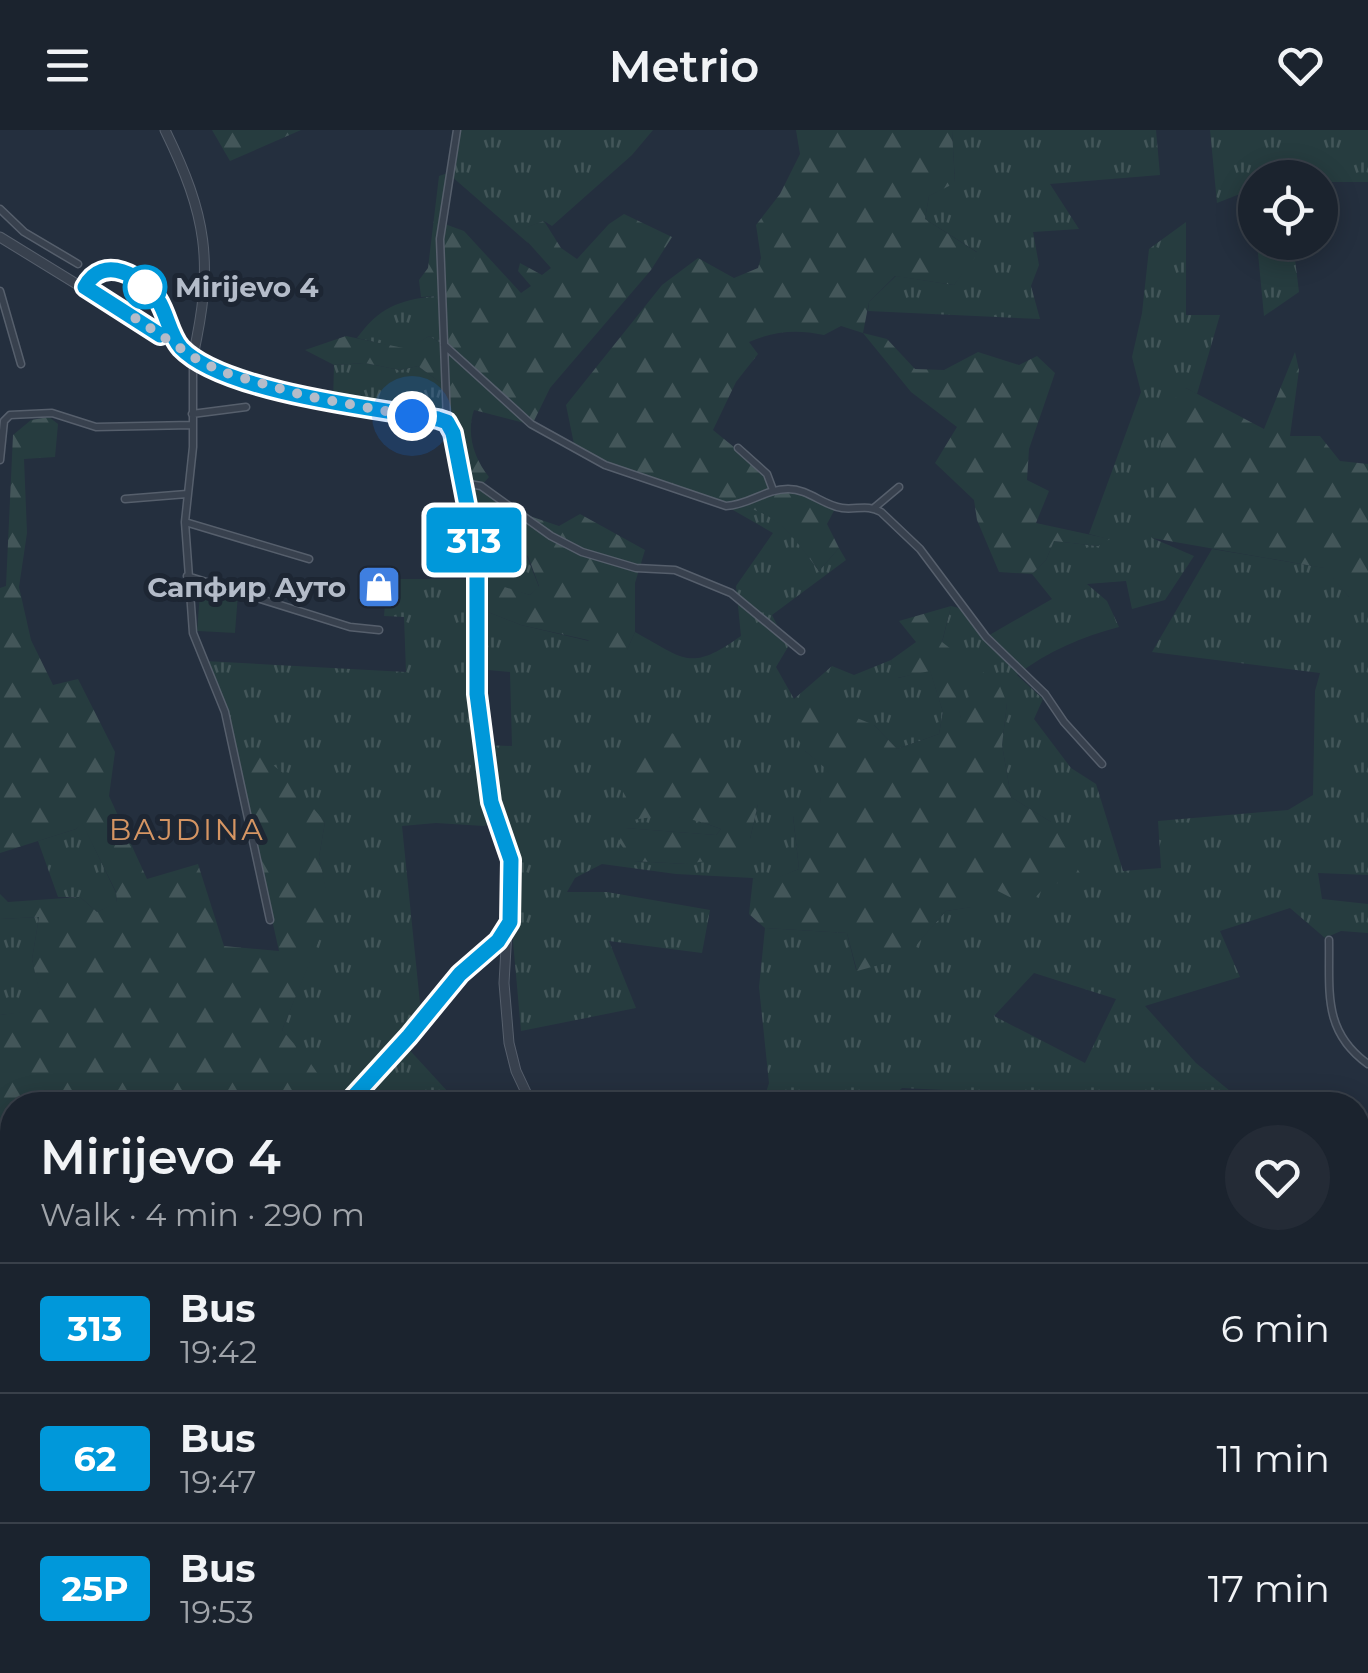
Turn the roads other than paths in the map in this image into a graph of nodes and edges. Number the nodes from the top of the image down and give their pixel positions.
1 (165, 130) edge
2 (458, 130) edge
3 (0, 210) edge
4 (0, 237) edge
5 (78, 264) dead end
6 (0, 291) edge
7 (444, 345) junction
8 (193, 356) junction
9 (21, 364) dead end
10 (246, 408) dead end
11 (192, 414) junction
12 (447, 422) junction
13 (192, 425) junction
14 (738, 448) dead end
15 (0, 460) edge
16 (463, 483) junction
17 (899, 487) dead end
18 (772, 490) junction
19 (187, 494) junction
20 (125, 499) dead end
21 (874, 508) junction
22 (184, 522) junction
23 (309, 560) dead end
24 (186, 576) junction
25 (379, 630) dead end
26 (801, 651) dead end
27 (1102, 764) dead end
28 (270, 920) dead end
29 (510, 922) junction
30 (1329, 940) dead end
31 (1368, 1064) edge
32 (358, 1092) edge
33 (526, 1092) edge

1 - 8 street
2 - 7 street
3 - 5 street
4 - 8 street
6 - 9 street
7 - 12 street
7 - 18 street
8 - 11 street
8 - 12 street
10 - 11 street
11 - 13 street
12 - 16 street
13 - 15 street
13 - 19 street
14 - 18 street
16 - 26 street
16 - 29 street
17 - 21 street
18 - 21 street
19 - 20 street
19 - 22 street
21 - 27 street
22 - 23 street
22 - 24 street
24 - 25 street
24 - 28 street
29 - 32 street
29 - 33 street
30 - 31 street

